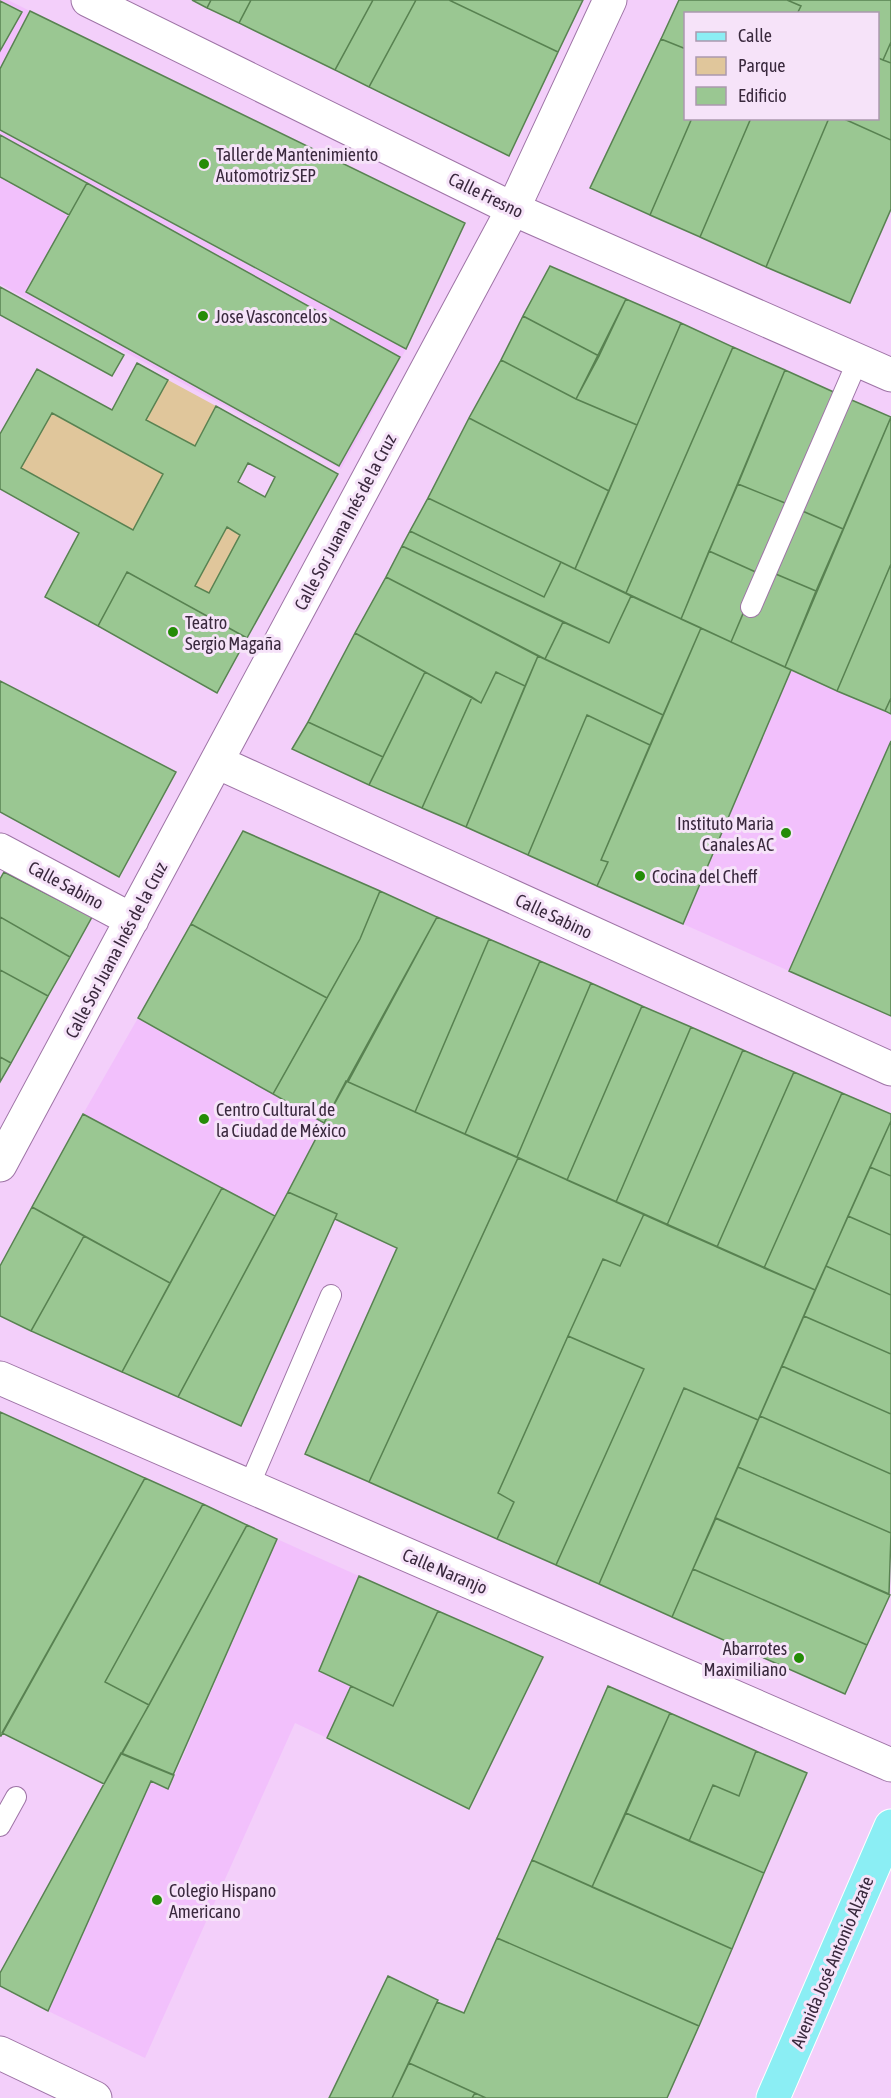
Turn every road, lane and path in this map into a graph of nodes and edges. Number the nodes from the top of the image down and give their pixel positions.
1 (88, 0) edge
2 (610, 0) edge
3 (513, 209) junction
4 (858, 360) junction
5 (891, 375) edge
6 (751, 607) dead end
7 (217, 762) junction
8 (0, 850) edge
9 (132, 920) junction
10 (891, 1069) edge
11 (0, 1165) edge
12 (331, 1295) dead end
13 (0, 1377) edge
14 (249, 1486) junction
15 (891, 1764) edge
16 (16, 1797) dead end
17 (0, 1826) edge
18 (891, 1826) edge
19 (0, 2053) edge
20 (95, 2098) edge
21 (773, 2098) edge

1 - 3 street, Calle Fresno
2 - 3 street, Calle Sor Juana Inés de la Cruz
3 - 4 street, Calle Fresno
3 - 7 street, Calle Sor Juana Inés de la Cruz
4 - 5 street, Calle Fresno
4 - 6 lane
7 - 9 street, Calle Sor Juana Inés de la Cruz
7 - 10 street, Calle Sabino
8 - 9 street, Calle Sabino
9 - 11 street, Calle Sor Juana Inés de la Cruz
12 - 14 lane
13 - 14 street, Calle Naranjo
14 - 15 street, Calle Naranjo
16 - 17 lane
18 - 21 main road, Avenida José Antonio Alzate
19 - 20 street

